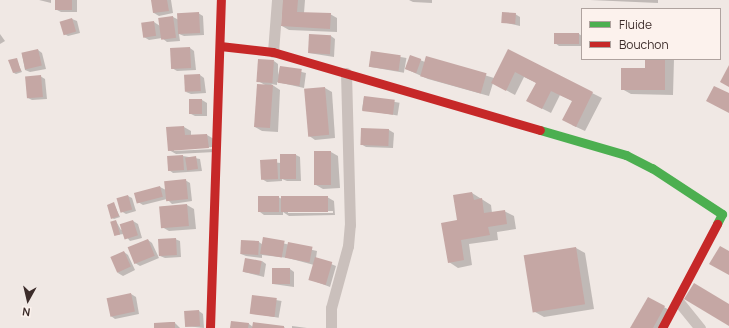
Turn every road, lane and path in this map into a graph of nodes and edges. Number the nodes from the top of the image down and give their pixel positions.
1 (221, 0) edge
2 (277, 0) edge
3 (220, 46) junction
4 (273, 52) junction
5 (346, 72) junction
6 (678, 301) junction
7 (210, 328) edge
8 (331, 328) edge
9 (662, 328) edge
10 (700, 328) edge

1 - 3 street
2 - 4 street
3 - 4 street
3 - 7 street
4 - 5 street
5 - 6 street
5 - 8 street
6 - 9 street
6 - 10 street

